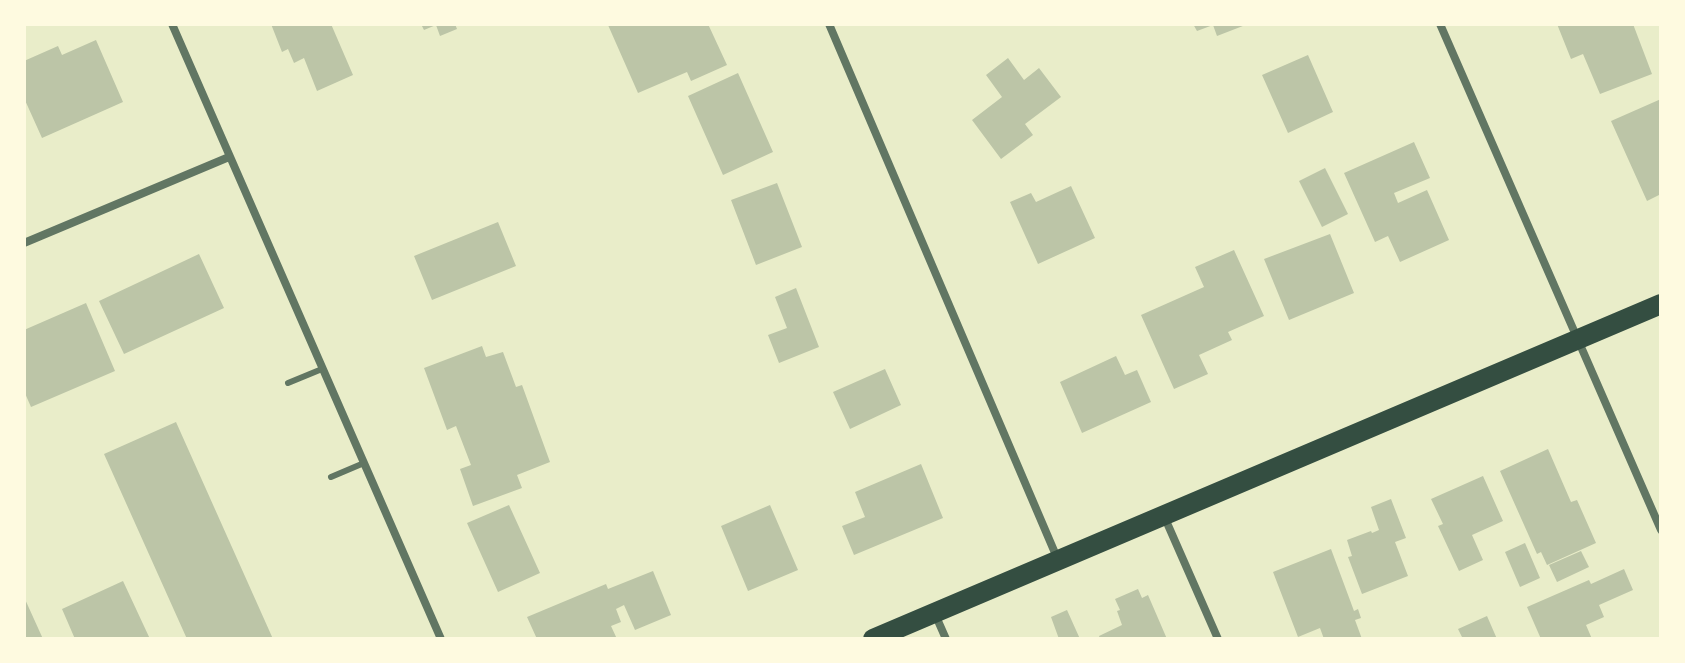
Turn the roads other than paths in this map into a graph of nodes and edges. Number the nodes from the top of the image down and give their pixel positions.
1 (172, 24) edge
2 (829, 24) edge
3 (1440, 24) edge
4 (229, 157) junction
5 (24, 243) edge
6 (1661, 304) edge
7 (1579, 339) junction
8 (322, 369) junction
9 (288, 383) dead end
10 (364, 463) junction
11 (331, 477) dead end
12 (1164, 516) junction
13 (1661, 530) edge
14 (1059, 561) junction
15 (935, 613) junction
16 (441, 639) edge
17 (873, 639) edge
18 (946, 639) edge
19 (1218, 639) edge

1 - 4 street
2 - 14 street
3 - 7 street
4 - 5 street
4 - 8 street
6 - 7 main road
7 - 12 main road
7 - 13 street
8 - 9 lane
8 - 10 street
10 - 11 lane
10 - 16 street
12 - 14 main road
12 - 19 street
14 - 15 main road
15 - 17 main road
15 - 18 street

